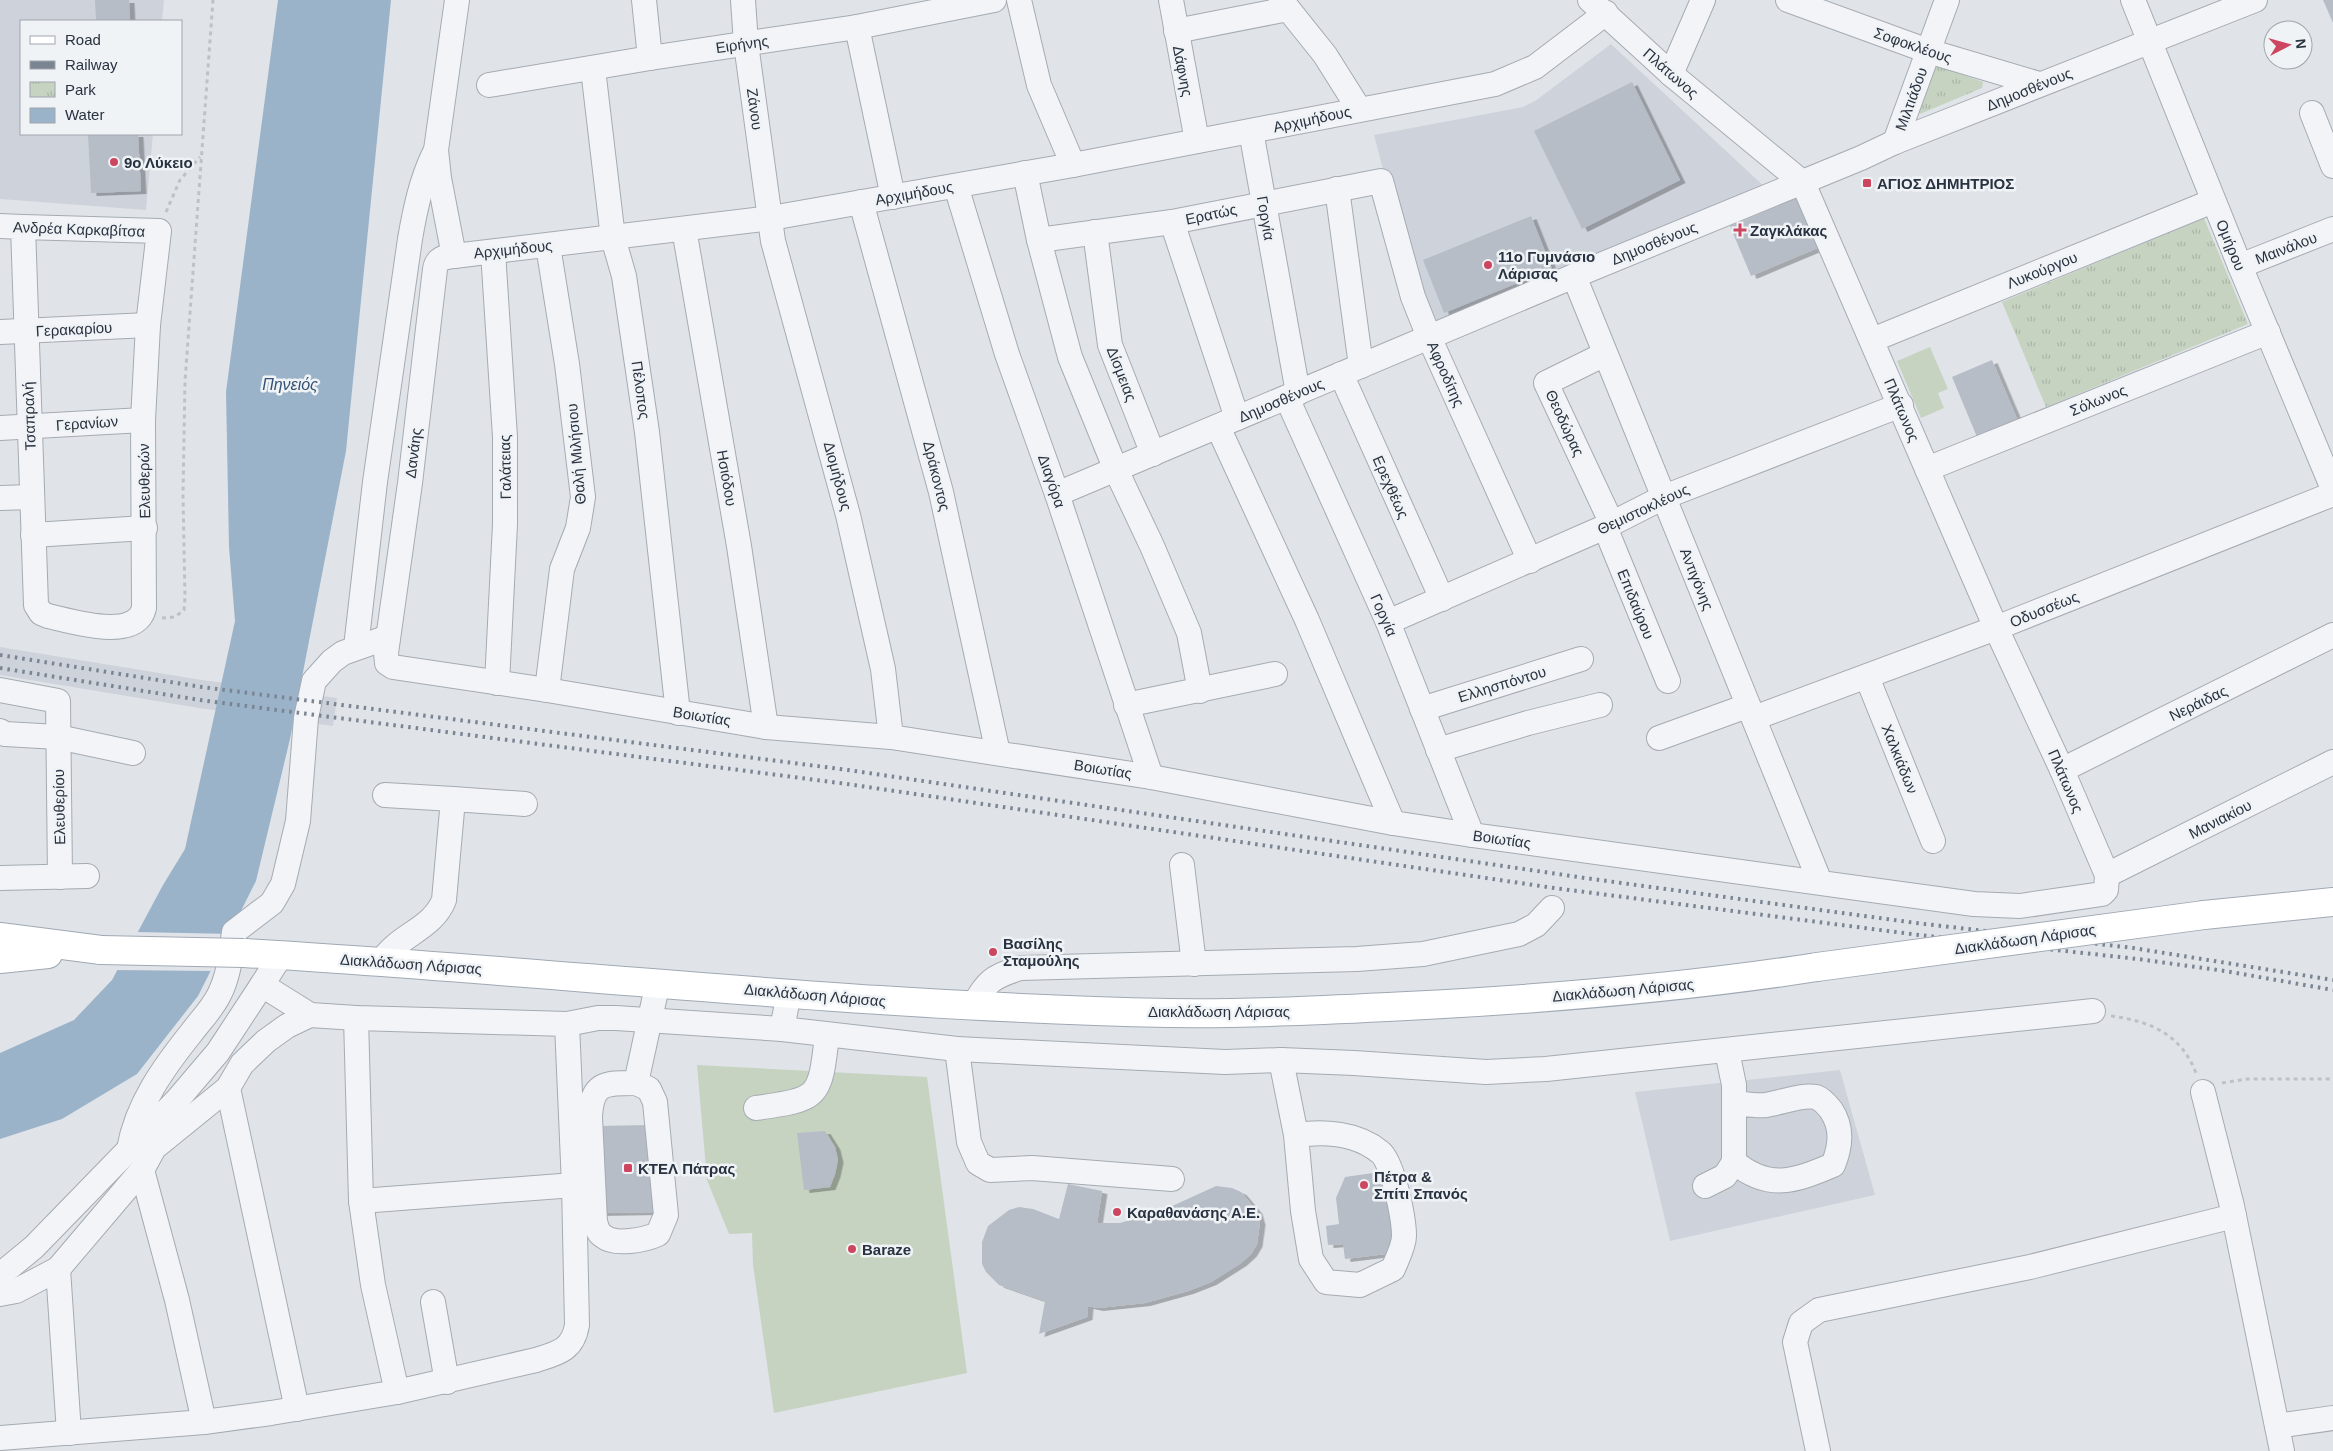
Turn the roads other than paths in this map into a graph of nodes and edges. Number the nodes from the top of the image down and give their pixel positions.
1 (458, 0) edge
2 (644, 0) edge
3 (743, 0) edge
4 (994, 0) edge
5 (1019, 0) edge
6 (1171, 0) edge
7 (1703, 0) edge
8 (1788, 0) edge
9 (1948, 0) edge
10 (2132, 0) edge
11 (2254, 0) edge
12 (1285, 4) edge
13 (932, 6) edge
14 (1598, 7) edge
15 (857, 27) junction
16 (1176, 31) junction
17 (2149, 40) junction
18 (746, 44) junction
19 (1928, 52) junction
20 (650, 58) junction
21 (593, 69) junction
22 (1671, 74) junction
23 (2039, 84) junction
24 (490, 85) dead end
25 (1359, 109) junction
26 (2312, 113) dead end
27 (1251, 131) junction
28 (1197, 141) junction
29 (1895, 142) junction
30 (436, 150) junction
31 (1073, 164) junction
32 (2333, 166) edge
33 (1025, 173) junction
34 (1381, 180) joint
35 (1803, 183) junction
36 (956, 186) junction
37 (1337, 189) junction
38 (893, 197) junction
39 (2213, 200) junction
40 (861, 202) junction
41 (1264, 202) junction
42 (771, 218) junction
43 (1172, 222) junction
44 (11, 227) edge
45 (684, 229) junction
46 (2333, 229) edge
47 (158, 231) joint
48 (1096, 232) junction
49 (612, 238) junction
50 (1040, 240) junction
51 (548, 246) junction
52 (493, 252) junction
53 (454, 256) junction
54 (2240, 266) junction
55 (1574, 276) junction
56 (148, 325) junction
57 (26, 331) junction
58 (0, 332) edge
59 (2268, 332) junction
60 (1429, 337) junction
61 (1872, 340) junction
62 (1605, 354) junction
63 (1351, 370) junction
64 (1292, 395) junction
65 (1901, 405) junction
66 (144, 420) junction
67 (1227, 423) junction
68 (30, 426) junction
69 (0, 428) edge
70 (1153, 454) junction
71 (1927, 469) junction
72 (1116, 470) junction
73 (2333, 489) edge
74 (1057, 494) junction
75 (2333, 494) edge
76 (32, 497) junction
77 (1664, 497) junction
78 (0, 498) edge
79 (1609, 526) junction
80 (145, 528) junction
81 (33, 535) junction
82 (1530, 561) junction
83 (1442, 599) junction
84 (36, 605) joint
85 (1388, 622) junction
86 (1996, 628) junction
87 (2333, 635) edge
88 (388, 637) junction
89 (356, 647) junction
90 (1581, 659) dead end
91 (387, 663) joint
92 (1275, 674) dead end
93 (1867, 677) junction
94 (1668, 681) dead end
95 (497, 683) junction
96 (0, 690) edge
97 (547, 690) junction
98 (1200, 691) junction
99 (1126, 705) junction
100 (1600, 706) dead end
101 (1422, 709) junction
102 (1750, 712) junction
103 (678, 713) junction
104 (766, 727) junction
105 (0, 731) edge
106 (58, 737) junction
107 (891, 737) junction
108 (1660, 738) dead end
109 (1438, 750) junction
110 (134, 753) dead end
111 (998, 753) junction
112 (2333, 762) edge
113 (2062, 770) junction
114 (1151, 777) junction
115 (384, 795) dead end
116 (453, 799) junction
117 (525, 804) dead end
118 (1393, 823) junction
119 (1472, 835) junction
120 (1933, 841) dead end
121 (1182, 865) dead end
122 (87, 876) dead end
123 (60, 877) junction
124 (0, 878) edge
125 (1820, 882) junction
126 (2105, 885) junction
127 (2333, 902) edge
128 (1552, 908) dead end
129 (0, 937) edge
130 (101, 950) junction
131 (281, 955) junction
132 (0, 959) edge
133 (381, 962) junction
134 (1194, 964) junction
135 (658, 982) junction
136 (262, 986) junction
137 (789, 993) junction
138 (973, 1006) junction
139 (2093, 1011) road end
140 (310, 1015) junction
141 (356, 1018) junction
142 (650, 1020) junction
143 (567, 1024) junction
144 (782, 1029) junction
145 (827, 1035) junction
146 (956, 1049) junction
147 (1728, 1051) junction
148 (1281, 1060) junction
149 (636, 1083) junction
150 (228, 1088) junction
151 (2203, 1092) road end
152 (1735, 1104) junction
153 (756, 1108) dead end
154 (1296, 1135) junction
155 (129, 1149) junction
156 (1734, 1162) junction
157 (142, 1170) junction
158 (1172, 1179) dead end
159 (574, 1184) junction
160 (1705, 1186) dead end
161 (361, 1200) junction
162 (2234, 1216) junction
163 (58, 1269) junction
164 (0, 1275) edge
165 (0, 1294) edge
166 (433, 1302) dead end
167 (446, 1382) junction
168 (397, 1392) junction
169 (297, 1409) junction
170 (2333, 1418) edge
171 (204, 1422) junction
172 (2277, 1426) junction
173 (69, 1433) junction
174 (0, 1438) edge
175 (1818, 1451) edge
176 (2282, 1451) edge

1 - 30 street, Αρχιμήδους
2 - 20 street
3 - 18 street, Ζάνου
4 - 13 street, Ειρήνης
5 - 31 street
6 - 16 street, Δάφνης
7 - 22 street
8 - 19 street, Σοφοκλέους
9 - 19 street, Μιλτιάδου
10 - 17 street, Ομήρου
11 - 17 street, Δημοσθένους
12 - 16 street
12 - 25 street
13 - 15 street, Ειρήνης
14 - 22 street, Πλάτωνος
14 - 25 street, Αρχιμήδους
15 - 18 street, Ειρήνης
15 - 38 street
16 - 28 street, Δάφνης
17 - 23 street, Δημοσθένους
17 - 39 street, Ομήρου
18 - 20 street, Ειρήνης
18 - 42 street, Ζάνου
19 - 23 street, Σοφοκλέους
19 - 29 street, Μιλτιάδου
20 - 21 street, Ειρήνης
21 - 24 street, Ειρήνης
21 - 49 street, Πέλοπος
22 - 35 street, Πλάτωνος
23 - 29 street, Δημοσθένους
25 - 27 street, Αρχιμήδους
26 - 32 street
27 - 28 street, Αρχιμήδους
27 - 41 street, Γοργία
28 - 31 street, Αρχιμήδους
29 - 35 street, Δημοσθένους
30 - 53 street, Αρχιμήδους
30 - 89 street
31 - 33 street, Αρχιμήδους
33 - 36 street, Αρχιμήδους
33 - 50 street
34 - 37 street, Ερατώς
34 - 60 street, Αφροδίτης
35 - 55 street, Δημοσθένους
35 - 61 street, Πλάτωνος
36 - 38 street, Αρχιμήδους
36 - 74 street, Διαγόρα
37 - 41 street, Ερατώς
37 - 63 street, Ερεχθέως
38 - 40 street, Αρχιμήδους
39 - 54 street, Ομήρου
39 - 61 street, Λυκούργου
40 - 42 street, Αρχιμήδους
40 - 111 street, Δράκοντος
41 - 43 street, Ερατώς
41 - 64 street, Γοργία
42 - 45 street, Αρχιμήδους
42 - 107 street, Διομήδους
43 - 48 street, Ερατώς
43 - 67 street
44 - 47 street, Ανδρέα Καρκαβίτσα
44 - 57 street, Τσαπραλή
45 - 49 street, Αρχιμήδους
45 - 104 street, Ησιόδου
46 - 54 street, Μαινάλου
47 - 56 street, Ελευθερών
48 - 50 street, Ερατώς
48 - 70 street, Δίσμειας
49 - 51 street, Αρχιμήδους
49 - 103 street, Πέλοπος
50 - 72 street
51 - 52 street, Αρχιμήδους
51 - 97 street, Θαλή Μιλήσιου
52 - 53 street, Αρχιμήδους
52 - 95 street, Γαλάτειας
53 - 88 street, Δανάης
54 - 59 street, Ομήρου
55 - 60 street, Δημοσθένους
55 - 62 street, Αντιγόνης
56 - 57 street, Γερακαρίου
56 - 66 street, Ελευθερών
57 - 58 street, Γερακαρίου
57 - 68 street, Τσαπραλή
59 - 71 street, Σόλωνος
59 - 73 street, Ομήρου
60 - 63 street, Δημοσθένους
60 - 82 street, Αφροδίτης
61 - 65 street, Πλάτωνος
62 - 77 street, Αντιγόνης
62 - 79 street, Θεοδώρας
63 - 64 street, Δημοσθένους
63 - 83 street, Ερεχθέως
64 - 67 street, Δημοσθένους
64 - 85 street, Γοργία
65 - 71 street, Πλάτωνος
65 - 77 street, Θεμιστοκλέους
66 - 68 street, Γερανίων
66 - 80 street, Ελευθερών
67 - 70 street, Δημοσθένους
67 - 118 street
68 - 69 street, Γερανίων
68 - 76 street, Τσαπραλή
70 - 72 street, Δημοσθένους
71 - 86 street, Πλάτωνος
72 - 74 street, Δημοσθένους
72 - 98 street
74 - 99 street, Διαγόρα
75 - 86 street, Οδυσσέως
76 - 78 street
76 - 81 street, Τσαπραλή
77 - 79 street, Θεμιστοκλέους
77 - 102 street, Αντιγόνης
79 - 82 street, Θεμιστοκλέους
79 - 94 street, Επιδαύρου
80 - 81 street
80 - 84 street, Ελευθερών
81 - 84 street, Τσαπραλή
82 - 83 street, Θεμιστοκλέους
83 - 85 street, Θεμιστοκλέους
85 - 101 street, Γοργία
86 - 93 street, Οδυσσέως
86 - 113 street, Πλάτωνος
87 - 113 street, Νεράιδας
88 - 89 street
88 - 91 street, Δανάης
89 - 155 street
90 - 101 street, Ελλησπόντου
91 - 95 street, Βοιωτίας
92 - 98 street
93 - 102 street, Οδυσσέως
93 - 120 street, Χαλκιάδων
95 - 97 street, Βοιωτίας
96 - 106 street, Ελευθερίου
97 - 103 street, Βοιωτίας
98 - 99 street
99 - 114 street, Διαγόρα
100 - 109 street
101 - 109 street, Γοργία
102 - 108 street, Οδυσσέως
102 - 125 street, Αντιγόνης
103 - 104 street, Βοιωτίας
104 - 107 street, Βοιωτίας
105 - 106 street
106 - 110 street
106 - 123 street, Ελευθερίου
107 - 111 street, Βοιωτίας
109 - 119 street, Γοργία
111 - 114 street, Βοιωτίας
112 - 126 street, Μανιακίου
113 - 126 street, Πλάτωνος
114 - 118 street, Βοιωτίας
115 - 116 street
116 - 117 street
116 - 133 street
118 - 119 street, Βοιωτίας
119 - 125 street, Βοιωτίας
121 - 134 street
122 - 123 street
123 - 124 street
125 - 126 street, Μανιακίου
127 - 138 main road, Διακλάδωση Λάρισας, bridge
128 - 134 street
129 - 130 main road, Διακλάδωση Λάρισας
130 - 131 main road, Διακλάδωση Λάρισας, bridge
130 - 132 main road, Διακλάδωση Λάρισας
131 - 133 main road, Διακλάδωση Λάρισας
131 - 136 street
133 - 135 main road, Διακλάδωση Λάρισας
134 - 138 street
135 - 137 main road, Διακλάδωση Λάρισας
135 - 142 street
136 - 140 street
136 - 155 street
137 - 138 main road, Διακλάδωση Λάρισας
137 - 144 street
139 - 147 street
140 - 141 street
140 - 150 street
141 - 143 street
141 - 161 street
142 - 143 street
142 - 144 street
142 - 149 street
143 - 159 street
144 - 145 street
145 - 146 street
145 - 153 street
146 - 148 street
146 - 158 street
147 - 148 street
147 - 152 street
148 - 154 street
149 - 149 street
150 - 157 street
150 - 169 street
151 - 162 street
152 - 156 street
152 - 156 street
154 - 154 street
155 - 164 street
156 - 160 street
157 - 163 street
157 - 171 street
159 - 161 street
159 - 167 street
161 - 168 street
162 - 172 street
162 - 175 street
163 - 165 street
163 - 173 street
166 - 167 street
167 - 168 street
168 - 169 street
169 - 171 street
170 - 172 street
171 - 173 street
172 - 176 street
173 - 174 street

